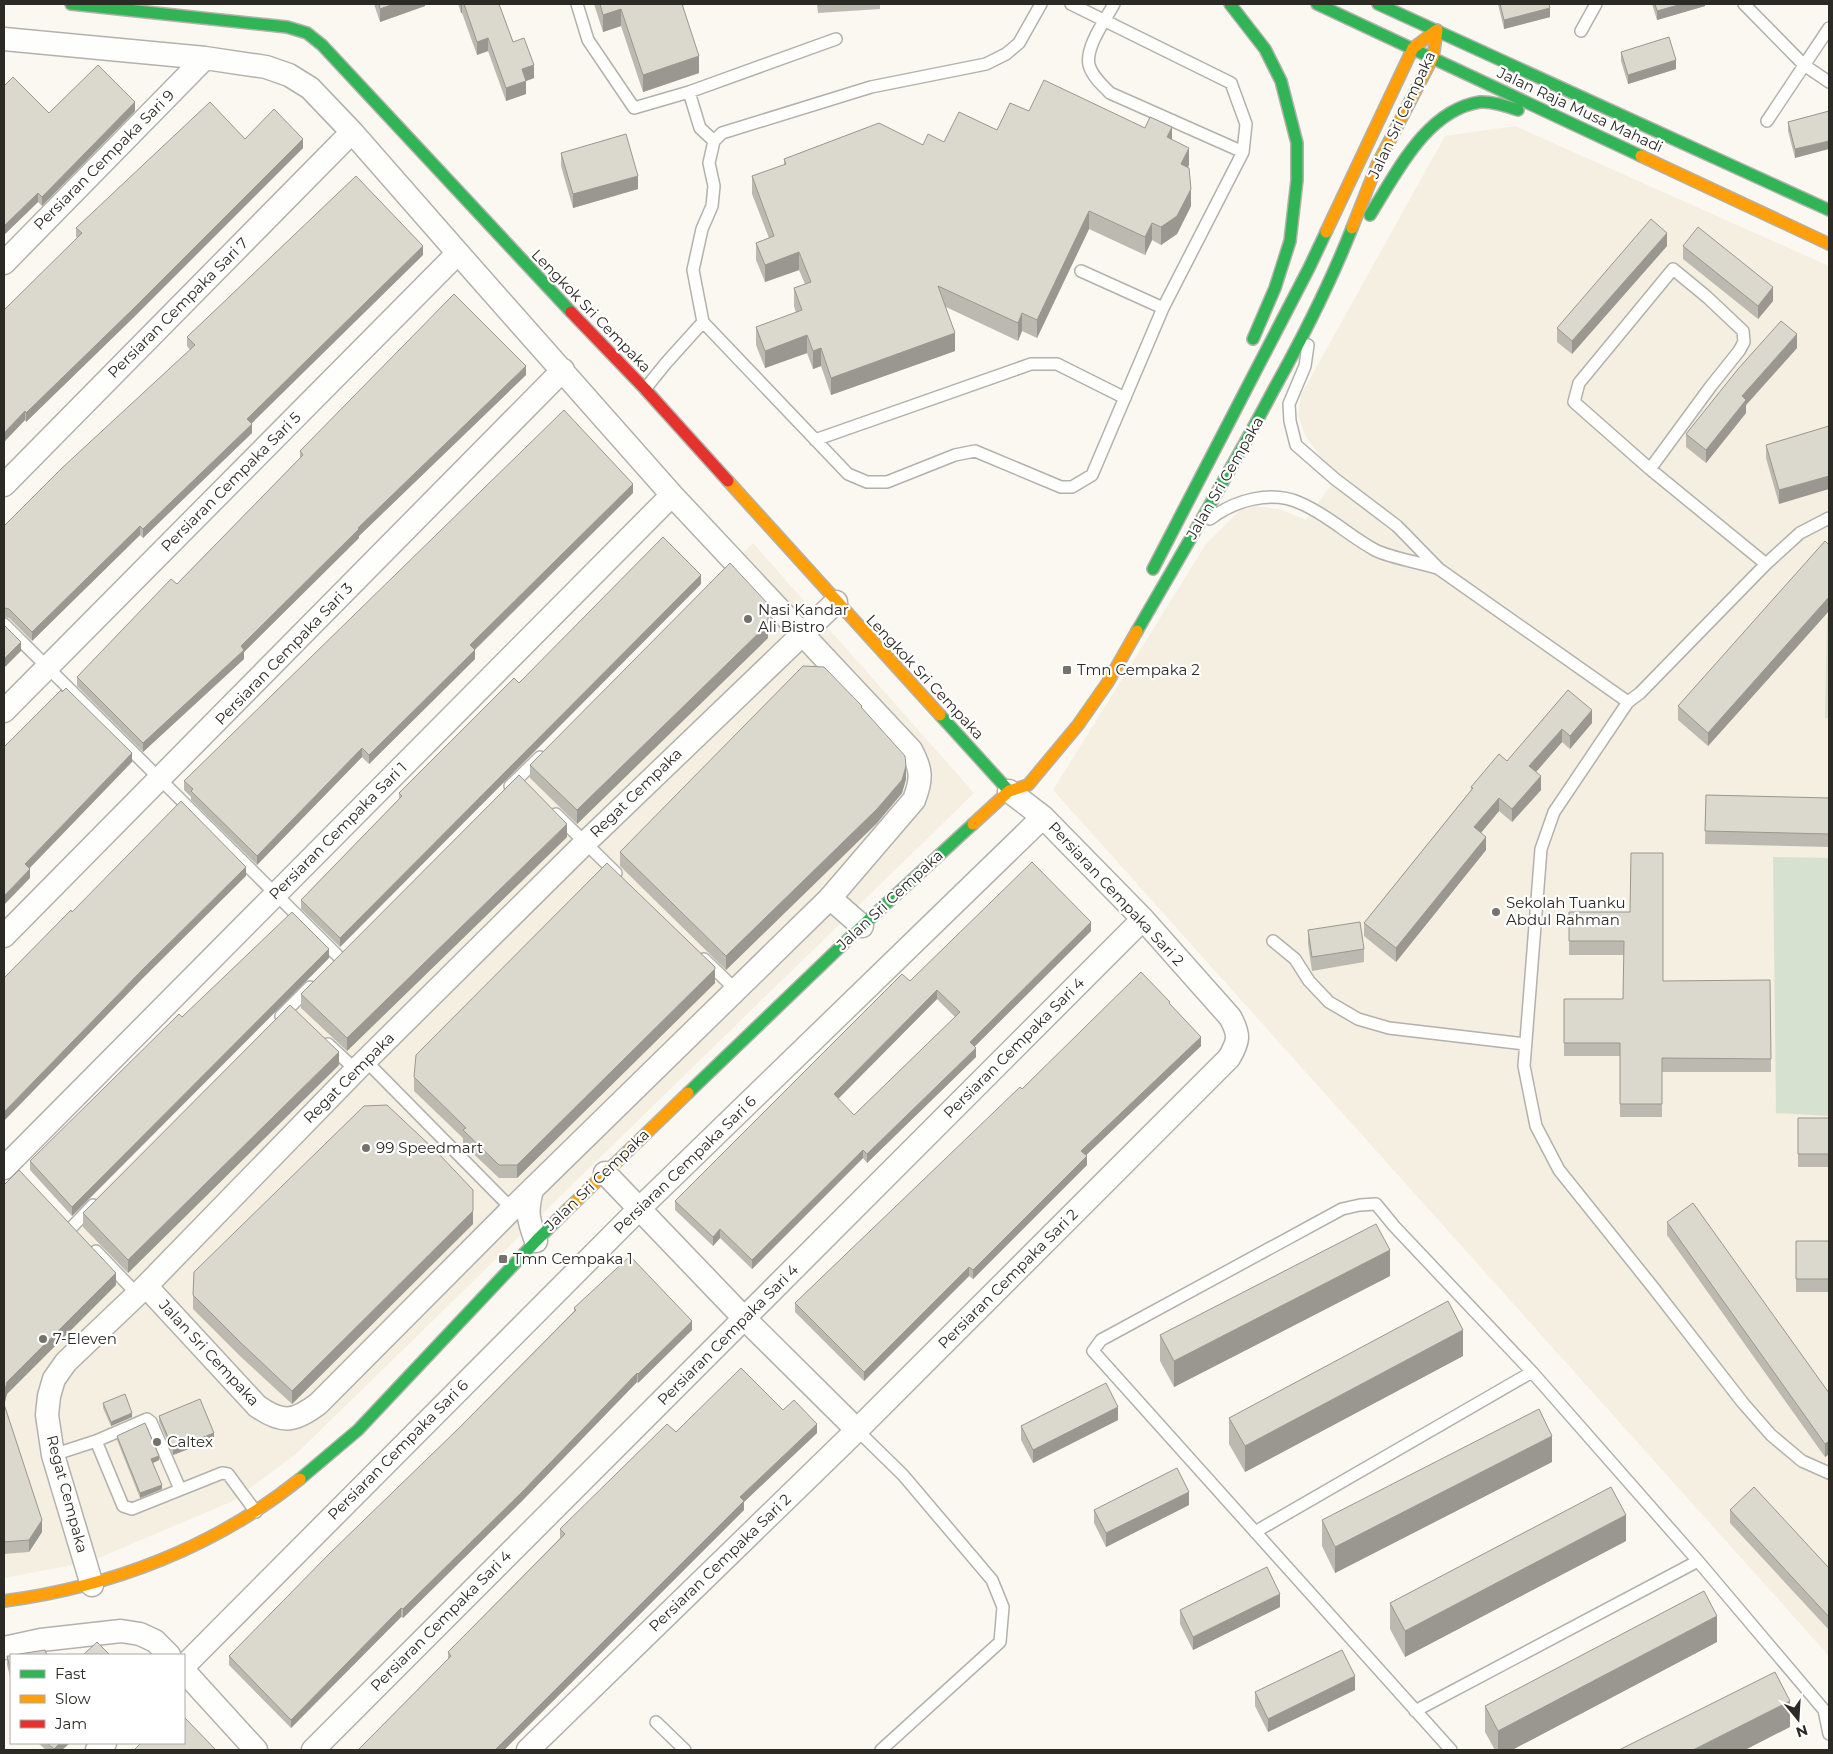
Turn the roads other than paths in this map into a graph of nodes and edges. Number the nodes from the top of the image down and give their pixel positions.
1 (71, 4) edge
2 (578, 4) edge
3 (1041, 4) edge
4 (1071, 4) edge
5 (1114, 4) edge
6 (1230, 4) edge
7 (1317, 4) edge
8 (1378, 4) edge
9 (1596, 4) edge
10 (1744, 4) edge
11 (1105, 22) junction
12 (1829, 28) edge
13 (1437, 30) junction
14 (1581, 31) dead end
15 (4, 39) edge
16 (836, 39) dead end
17 (1413, 48) junction
18 (1433, 57) junction
19 (205, 58) junction
20 (1804, 65) junction
21 (1829, 82) edge
22 (689, 92) junction
23 (1767, 121) dead end
24 (1571, 124) junction
25 (352, 132) junction
26 (714, 140) junction
27 (1243, 152) junction
28 (1829, 210) edge
29 (1829, 244) edge
30 (458, 253) junction
31 (4, 262) edge
32 (1337, 266) junction
33 (1081, 271) dead end
34 (1164, 308) junction
35 (703, 322) junction
36 (1310, 323) junction
37 (1247, 354) dead end
38 (563, 370) junction
39 (1242, 371) dead end
40 (645, 389) junction
41 (1125, 398) junction
42 (1227, 424) junction
43 (815, 440) junction
44 (1650, 469) junction
45 (4, 485) edge
46 (672, 495) junction
47 (1829, 518) edge
48 (1197, 529) junction
49 (1766, 564) junction
50 (1439, 568) junction
51 (1150, 576) dead end
52 (836, 602) junction
53 (4, 624) edge
54 (801, 634) junction
55 (47, 668) junction
56 (1628, 702) junction
57 (4, 711) edge
58 (545, 751) edge
59 (160, 780) junction
60 (1011, 784) junction
61 (505, 792) edge
62 (545, 804) edge
63 (1043, 817) junction
64 (585, 843) junction
65 (626, 883) edge
66 (275, 894) junction
67 (830, 898) junction
68 (1143, 919) junction
69 (862, 926) junction
70 (4, 936) edge
71 (1274, 940) dead end
72 (694, 949) edge
73 (340, 958) edge
74 (321, 976) edge
75 (735, 989) junction
76 (276, 1022) edge
77 (323, 1039) edge
78 (1525, 1044) junction
79 (361, 1066) junction
80 (10, 1166) edge
81 (604, 1173) junction
82 (532, 1190) junction
83 (100, 1198) edge
84 (640, 1208) junction
85 (512, 1209) junction
86 (489, 1234) junction
87 (536, 1241) junction
88 (142, 1290) junction
89 (744, 1318) junction
90 (1532, 1372) junction
91 (857, 1430) junction
92 (96, 1441) junction
93 (53, 1455) junction
94 (1829, 1472) edge
95 (180, 1489) junction
96 (256, 1512) junction
97 (1254, 1532) junction
98 (1698, 1560) junction
99 (92, 1585) junction
100 (4, 1601) edge
101 (4, 1648) edge
102 (168, 1654) edge
103 (185, 1665) edge
104 (185, 1672) edge
105 (1414, 1711) junction
106 (656, 1722) dead end
107 (1829, 1734) edge
108 (256, 1750) edge
109 (313, 1750) edge
110 (528, 1750) edge
111 (685, 1750) edge
112 (881, 1750) edge
113 (1451, 1750) edge

1 - 40 street, Lengkok Sri Cempaka
2 - 22 lane
3 - 26 lane
4 - 11 lane
5 - 11 lane
6 - 37 street
7 - 17 street, Jalan Raja Musa Mahadi
8 - 13 street, Jalan Raja Musa Mahadi
9 - 14 lane
10 - 20 lane
11 - 27 lane
11 - 27 lane
12 - 20 lane
13 - 17 street, Jalan Sri Cempaka
13 - 18 street, Jalan Sri Cempaka
13 - 28 street, Jalan Raja Musa Mahadi
15 - 19 street, Jalan Sri Cempaka
16 - 22 lane
17 - 18 street, Jalan Raja Musa Mahadi
17 - 42 street, Jalan Sri Cempaka
18 - 24 street, Jalan Raja Musa Mahadi
18 - 32 street, Jalan Sri Cempaka
19 - 25 street, Jalan Sri Cempaka
19 - 31 street, Persiaran Cempaka Sari 9
20 - 21 lane
20 - 23 lane
22 - 26 lane
24 - 29 street, Jalan Raja Musa Mahadi
24 - 32 street
25 - 30 street, Jalan Sri Cempaka
25 - 45 street, Persiaran Cempaka Sari 7
26 - 35 lane
27 - 34 lane
30 - 38 street, Jalan Sri Cempaka
30 - 55 street, Persiaran Cempaka Sari 5
32 - 36 street, Jalan Sri Cempaka
33 - 34 lane
34 - 41 lane
35 - 40 lane
35 - 43 lane
36 - 48 street, Jalan Sri Cempaka
36 - 50 lane
38 - 46 street, Jalan Sri Cempaka
38 - 59 street, Persiaran Cempaka Sari 3
39 - 42 street
40 - 52 street, Lengkok Sri Cempaka
41 - 43 lane
41 - 43 lane
42 - 51 street, Jalan Sri Cempaka
44 - 44 lane
44 - 49 lane
46 - 54 street, Jalan Sri Cempaka
46 - 66 street, Persiaran Cempaka Sari 1
47 - 49 lane
48 - 50 lane
48 - 60 street, Jalan Sri Cempaka
49 - 56 lane
50 - 56 lane
52 - 54 street, Regat Cempaka
52 - 60 street, Lengkok Sri Cempaka
53 - 55 lane
54 - 64 street, Regat Cempaka
54 - 67 street, Jalan Sri Cempaka
55 - 57 street, Persiaran Cempaka Sari 5
55 - 59 lane
56 - 78 lane
58 - 61 lane
59 - 66 lane
59 - 70 street, Persiaran Cempaka Sari 3
60 - 63 street, Persiaran Cempaka Sari 2
60 - 69 street, Jalan Sri Cempaka
62 - 64 lane
63 - 68 street, Persiaran Cempaka Sari 2
63 - 84 street, Persiaran Cempaka Sari 6
64 - 65 lane
64 - 79 street, Regat Cempaka
66 - 73 lane
66 - 80 street, Persiaran Cempaka Sari 1
67 - 69 street
67 - 75 street, Jalan Sri Cempaka
68 - 89 street, Persiaran Cempaka Sari 4
68 - 91 street, Persiaran Cempaka Sari 2
69 - 81 street, Jalan Sri Cempaka
71 - 78 lane
72 - 75 lane
74 - 76 lane
75 - 82 street, Jalan Sri Cempaka
77 - 79 lane
78 - 94 lane
79 - 85 lane
79 - 88 street, Regat Cempaka
81 - 84 street
81 - 87 street, Jalan Sri Cempaka
82 - 85 street, Jalan Sri Cempaka
82 - 87 street
83 - 88 lane
84 - 89 street
84 - 103 street, Persiaran Cempaka Sari 6
85 - 86 street, Jalan Sri Cempaka
86 - 87 street
86 - 88 street, Jalan Sri Cempaka
87 - 96 street, Jalan Sri Cempaka
88 - 93 street, Regat Cempaka
89 - 91 street
89 - 109 street, Persiaran Cempaka Sari 4
90 - 97 lane
90 - 97 lane
90 - 98 lane
91 - 110 street, Persiaran Cempaka Sari 2
91 - 112 lane
92 - 93 lane
92 - 95 lane
92 - 95 lane
93 - 99 street, Regat Cempaka
95 - 96 lane
96 - 99 street, Jalan Sri Cempaka
97 - 105 lane
98 - 105 lane
98 - 107 lane
99 - 100 street, Jalan Sri Cempaka
101 - 102 street
104 - 108 street
105 - 113 lane
106 - 111 lane

